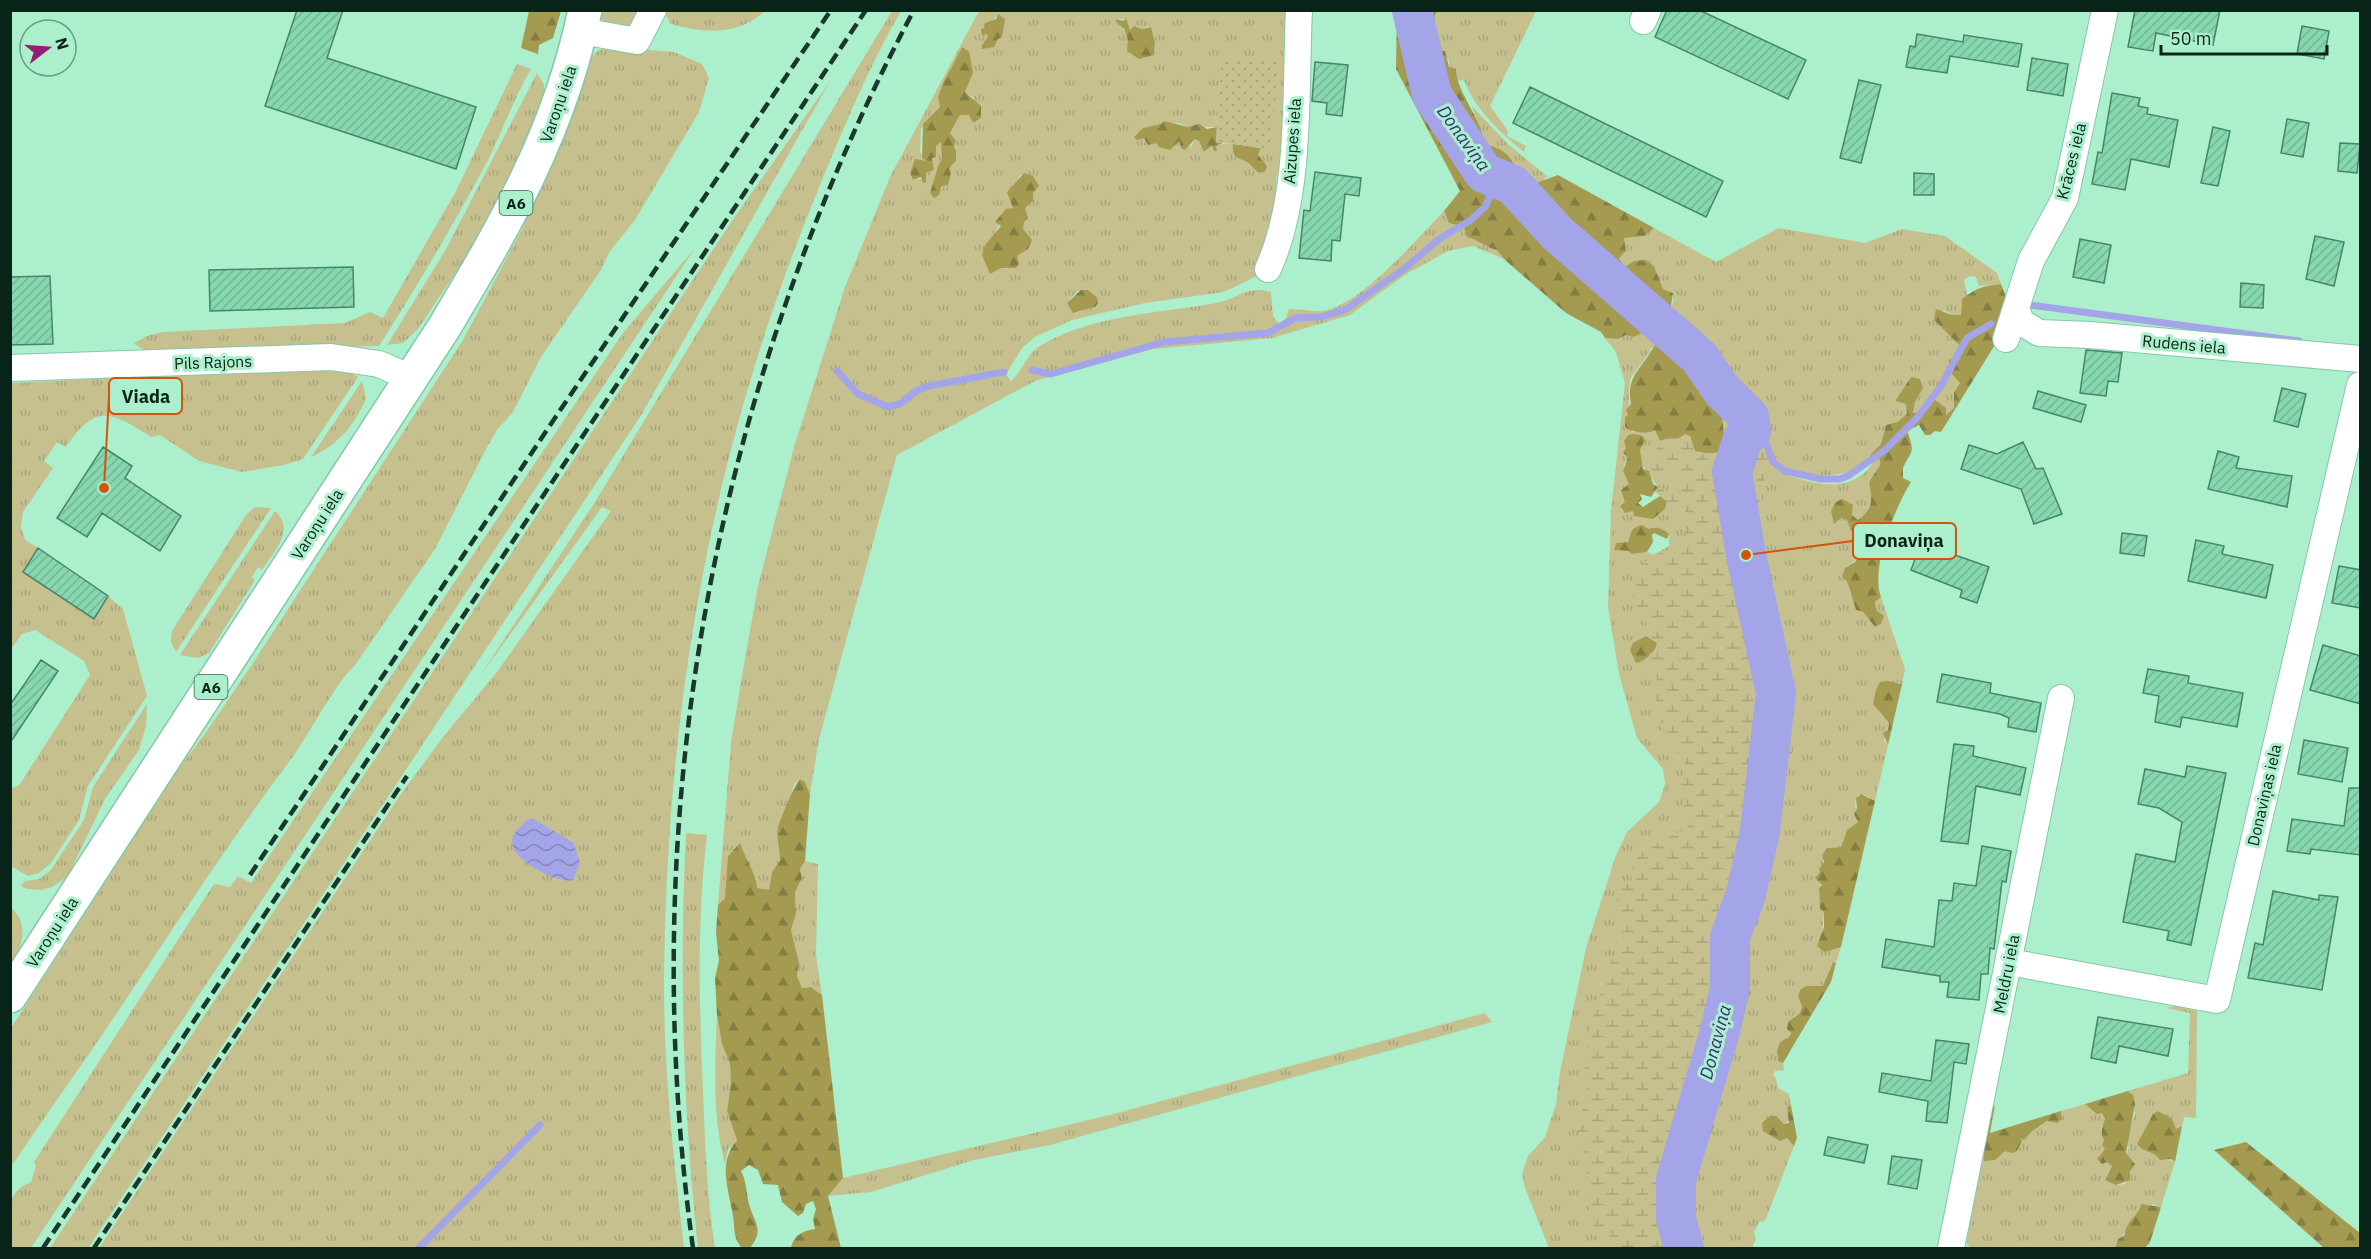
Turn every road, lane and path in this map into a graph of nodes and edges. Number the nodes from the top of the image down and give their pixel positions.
1 (653, 10) edge
2 (1299, 10) edge
3 (2105, 10) edge
4 (583, 21) edge
5 (1268, 269) dead end
6 (2017, 311) junction
7 (2006, 339) dead end
8 (2361, 360) edge
9 (10, 368) edge
10 (411, 378) junction
11 (2361, 385) edge
12 (2061, 698) dead end
13 (2009, 962) junction
14 (10, 996) edge
15 (1950, 1248) edge

1 - 4 street, Varoņu iela
2 - 5 street, Aizupes iela
3 - 6 street, Krāces iela
4 - 10 highway, Varoņu iela / A6
6 - 7 street, Krāces iela
6 - 8 street, Rudens iela
9 - 10 street, Pils Rajons
10 - 14 highway, Varoņu iela / A6
11 - 13 street, Donaviņas iela
12 - 13 street, Meldru iela
13 - 15 street, Meldru iela

